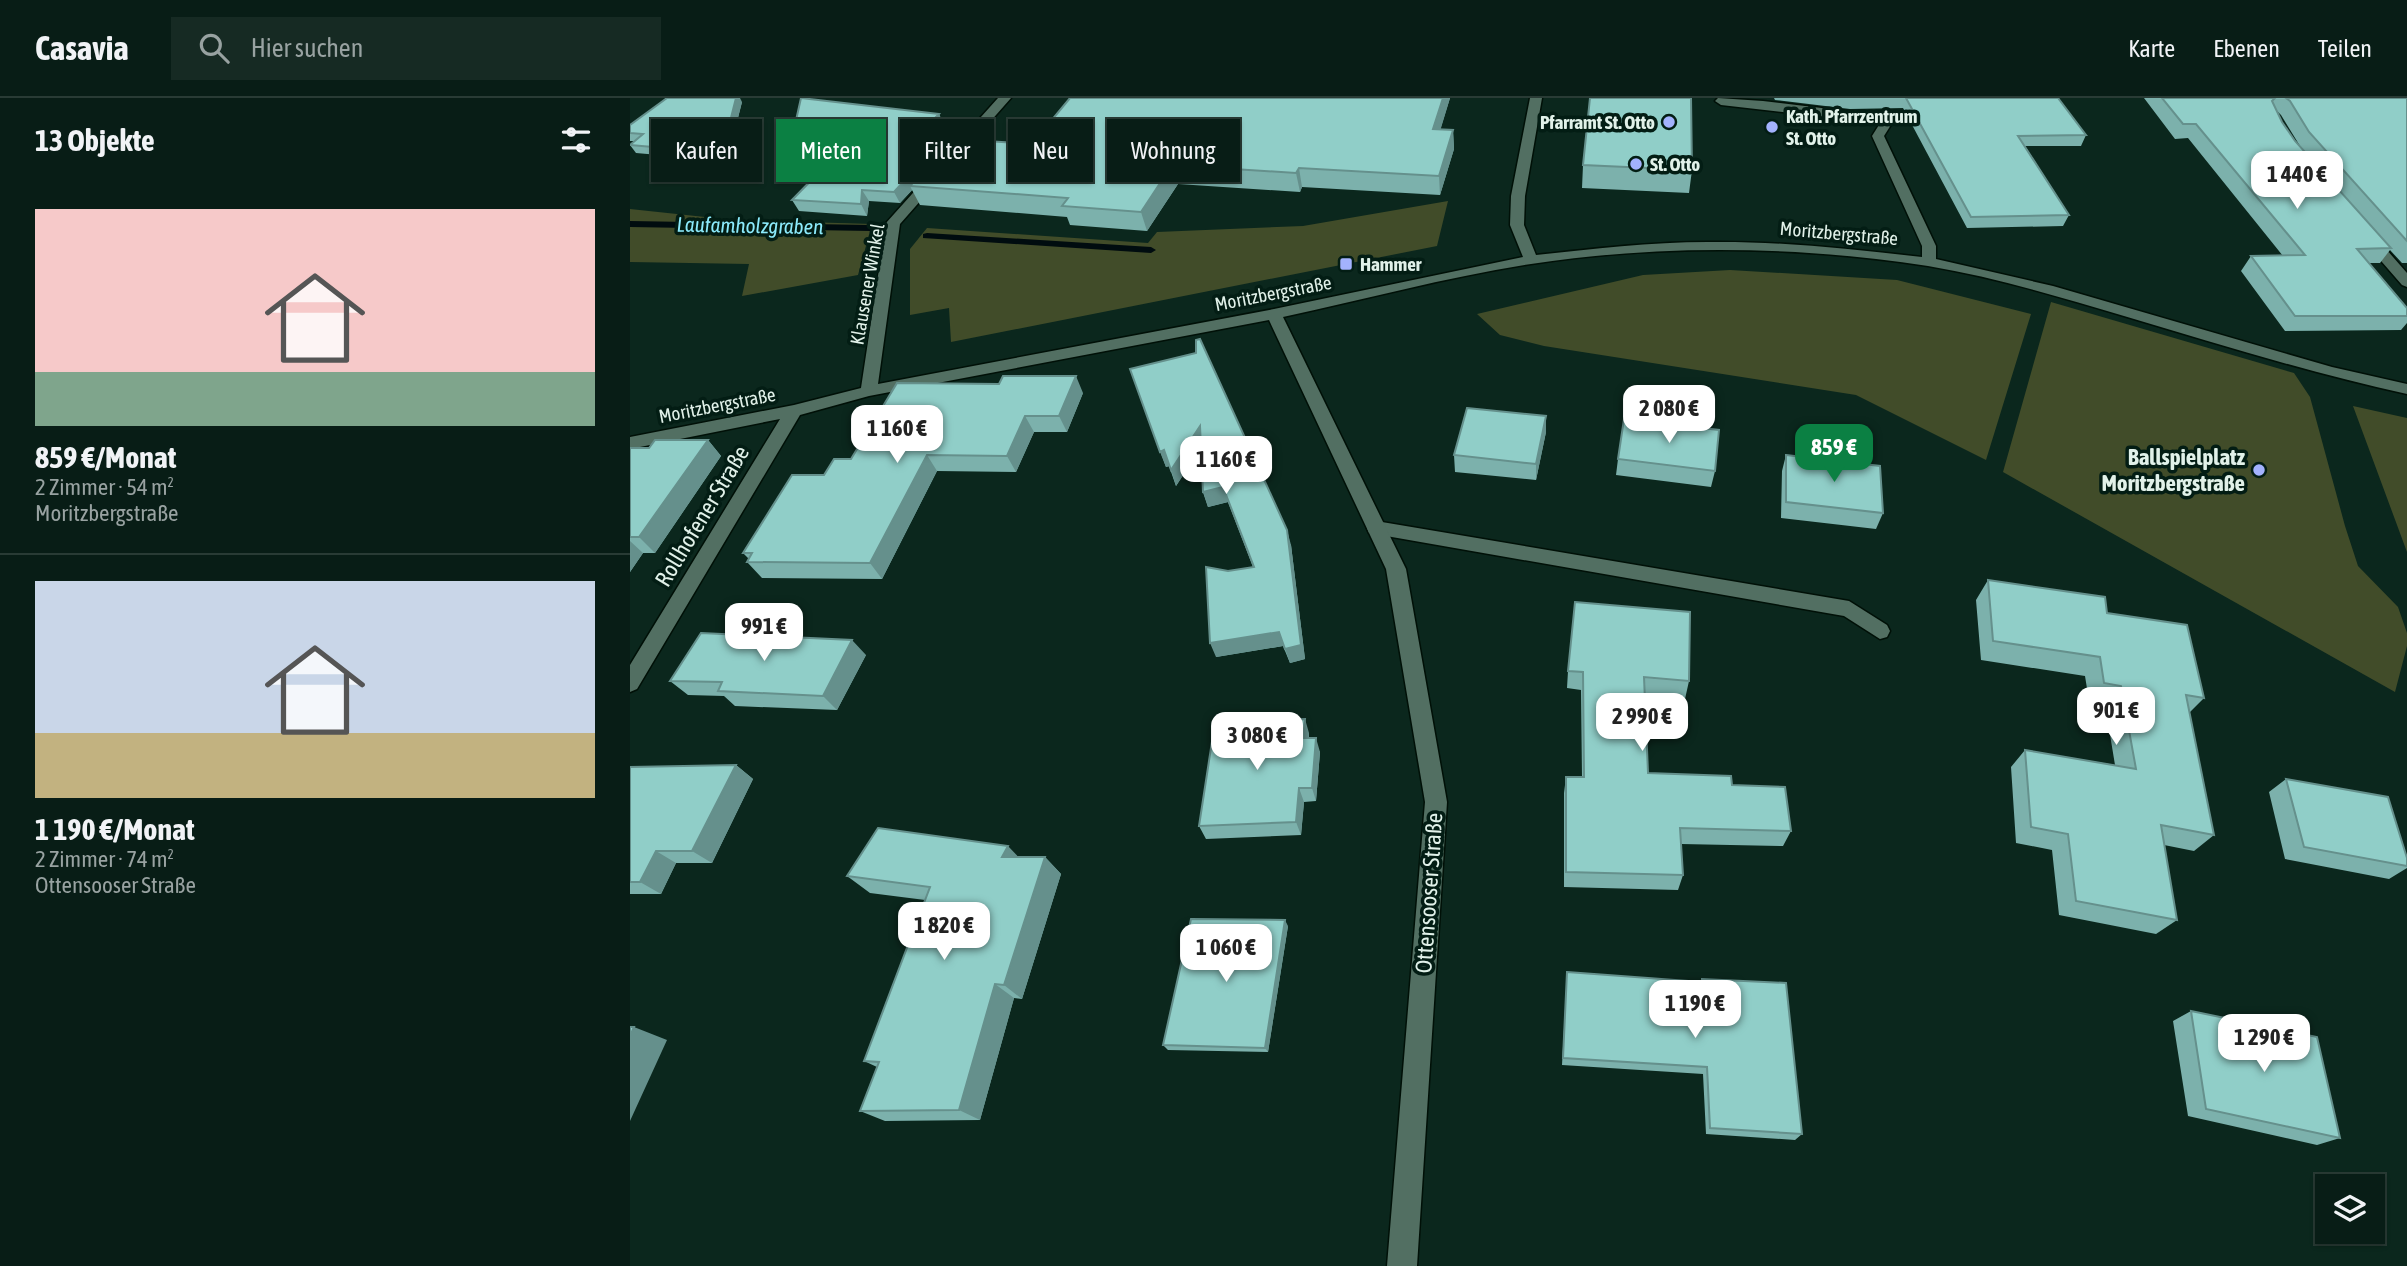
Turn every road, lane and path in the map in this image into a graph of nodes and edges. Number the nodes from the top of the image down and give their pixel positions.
1 (1005, 98) edge
2 (1536, 98) edge
3 (1721, 101) dead end
4 (2357, 225) edge
5 (1531, 260) junction
6 (1929, 262) junction
7 (2407, 282) edge
8 (1273, 314) junction
9 (2407, 389) edge
10 (869, 391) junction
11 (794, 411) junction
12 (630, 443) edge
13 (1376, 528) junction
14 (1880, 631) dead end
15 (630, 683) edge
16 (1402, 1266) edge

1 - 10 street, Klausener Winkel
2 - 5 street
3 - 6 street, Moritzbergstraße
4 - 7 street
5 - 6 street, Moritzbergstraße
5 - 8 street, Moritzbergstraße
6 - 9 street, Moritzbergstraße
8 - 10 street, Moritzbergstraße
8 - 13 street, Ottensooser Straße
10 - 11 street, Moritzbergstraße
11 - 12 street, Moritzbergstraße
11 - 15 street, Rollhofener Straße
13 - 14 street
13 - 16 street, Ottensooser Straße

